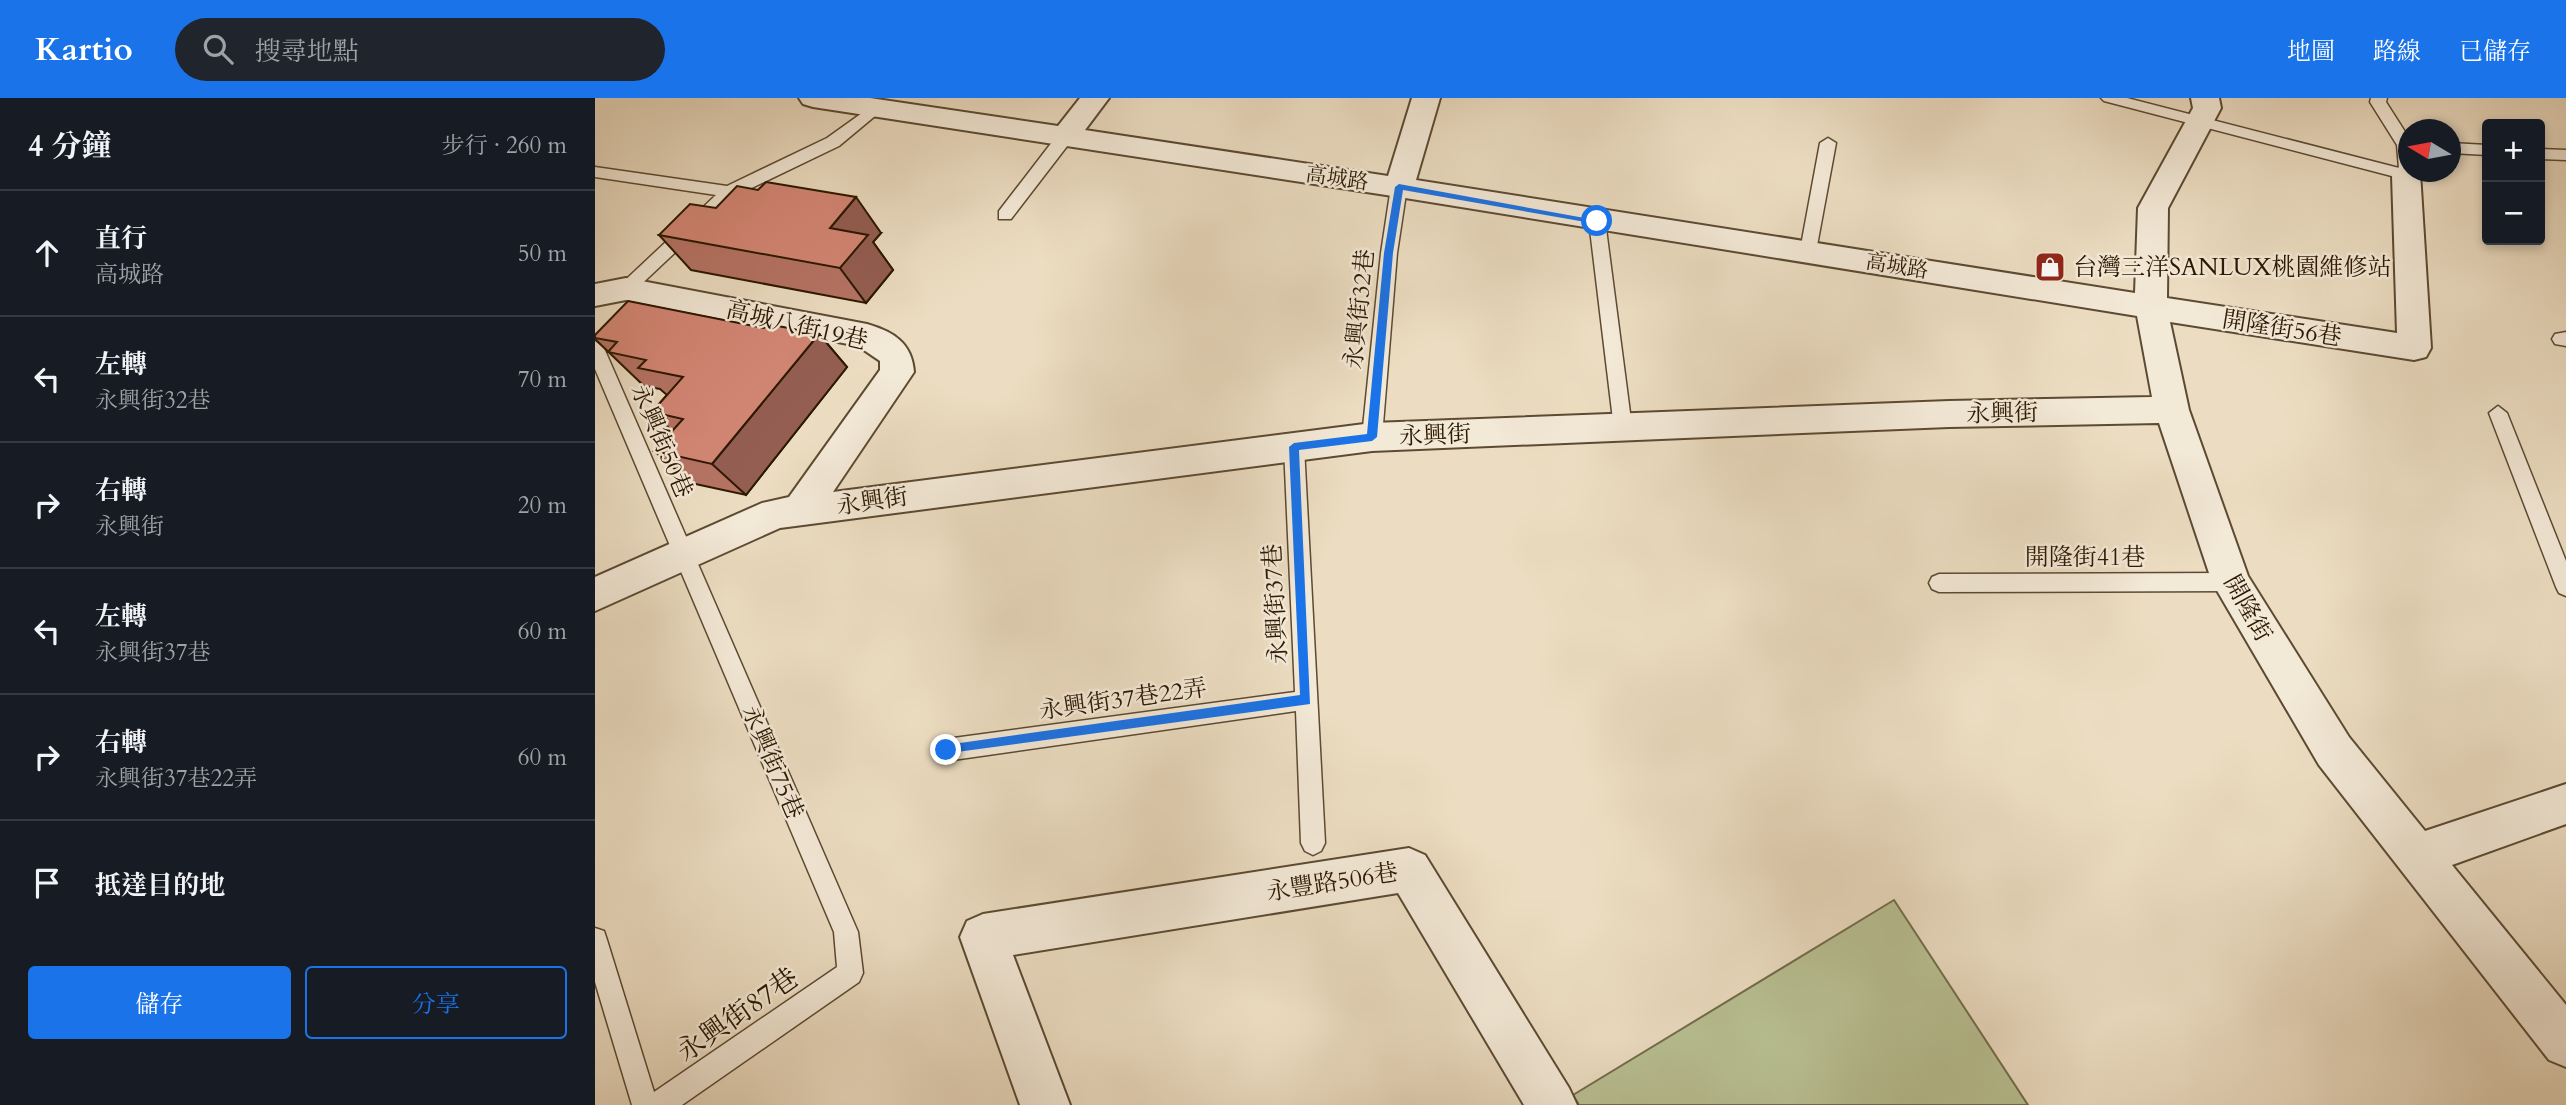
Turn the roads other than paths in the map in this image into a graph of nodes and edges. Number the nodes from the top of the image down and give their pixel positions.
1 (813, 98) edge
2 (1095, 98) edge
3 (1426, 98) edge
4 (2109, 98) edge
5 (2379, 98) edge
6 (876, 108) junction
7 (2202, 110) edge
8 (1065, 137) junction
9 (2398, 139) edge
10 (1828, 143) dead end
11 (2461, 149) edge
12 (2482, 150) edge
13 (2398, 153) edge
14 (2545, 154) edge
15 (2566, 155) edge
16 (595, 172) edge
17 (2408, 182) edge
18 (1399, 187) junction
19 (729, 192) junction
20 (1005, 215) dead end
21 (1597, 221) junction
22 (1808, 251) junction
23 (611, 292) edge
24 (2151, 307) junction
25 (595, 348) edge
26 (2172, 410) junction
27 (2498, 412) dead end
28 (1623, 428) junction
29 (1372, 437) junction
30 (1294, 447) junction
31 (800, 511) junction
32 (684, 554) junction
33 (2231, 582) junction
34 (1939, 583) dead end
35 (2566, 587) edge
36 (595, 595) edge
37 (1306, 700) junction
38 (946, 750) dead end
39 (2566, 804) edge
40 (1313, 843) dead end
41 (2419, 855) junction
42 (595, 940) edge
43 (850, 973) joint
44 (2566, 1043) edge
45 (645, 1105) edge
46 (659, 1105) edge
47 (1045, 1105) edge
48 (1552, 1105) edge

1 - 6 street, 高城路
2 - 8 street
3 - 18 street
4 - 7 lane
5 - 9 lane
6 - 8 street, 高城路
6 - 19 lane
7 - 13 lane
7 - 24 street, 開隆街
8 - 18 street, 高城路
8 - 20 lane
10 - 22 lane
11 - 12 lane
14 - 15 lane
16 - 19 lane
17 - 24 street, 開隆街56巷
18 - 21 street, 高城路
18 - 29 lane, 永興街32巷
19 - 23 lane
21 - 22 street, 高城路
21 - 28 lane
22 - 24 street, 高城路
23 - 31 street, 高城八街19巷
24 - 26 street, 開隆街
25 - 32 lane, 永興街50巷
26 - 28 street, 永興街
26 - 33 street, 開隆街
27 - 35 lane
28 - 29 street, 永興街
29 - 30 street, 永興街
30 - 31 street, 永興街
30 - 37 lane, 永興街37巷
31 - 32 street, 永興街
32 - 36 street, 永興街
32 - 43 lane, 永興街75巷
33 - 34 lane, 開隆街41巷
33 - 41 street, 開隆街
37 - 38 lane, 永興街37巷22弄
37 - 40 lane, 永興街37巷
39 - 41 street
41 - 44 street, 開隆街
42 - 45 lane
43 - 46 lane, 永興街87巷
47 - 48 street, 永豐路506巷

